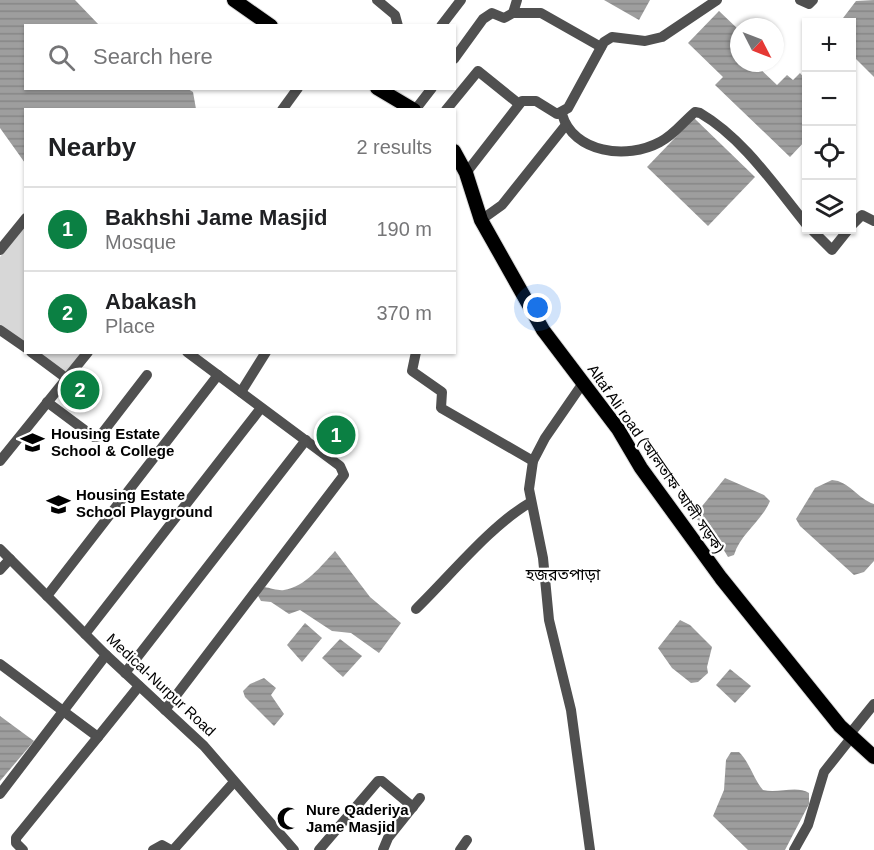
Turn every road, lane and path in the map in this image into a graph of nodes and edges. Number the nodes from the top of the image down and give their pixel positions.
1 (377, 0) edge
2 (460, 0) edge
3 (517, 0) edge
4 (717, 0) edge
5 (800, 0) edge
6 (813, 0) edge
7 (240, 1) edge
8 (513, 13) junction
9 (269, 24) edge
10 (397, 24) edge
11 (442, 24) edge
12 (602, 46) junction
13 (456, 56) edge
14 (297, 90) edge
15 (430, 90) edge
16 (394, 93) edge
17 (519, 104) junction
18 (283, 108) edge
19 (413, 108) edge
20 (417, 108) edge
21 (448, 108) edge
22 (562, 114) junction
23 (565, 126) junction
24 (456, 155) edge
25 (466, 173) junction
26 (802, 218) edge
27 (24, 220) edge
28 (481, 220) junction
29 (856, 221) edge
30 (874, 221) edge
31 (816, 234) edge
32 (845, 234) edge
33 (0, 250) edge
34 (0, 330) edge
35 (24, 347) edge
36 (34, 354) edge
37 (86, 354) edge
38 (190, 354) edge
39 (265, 354) edge
40 (416, 354) edge
41 (147, 375) dead end
42 (218, 375) junction
43 (66, 378) junction
44 (583, 383) junction
45 (241, 392) junction
46 (47, 402) junction
47 (261, 408) junction
48 (306, 440) junction
49 (0, 461) edge
50 (533, 462) junction
51 (531, 502) junction
52 (0, 549) edge
53 (10, 559) junction
54 (0, 570) edge
55 (47, 596) junction
56 (416, 609) dead end
57 (85, 634) junction
58 (106, 655) junction
59 (0, 664) edge
60 (125, 673) junction
61 (139, 686) junction
62 (874, 704) edge
63 (165, 710) junction
64 (63, 711) junction
65 (850, 736) junction
66 (98, 737) junction
67 (874, 757) edge
68 (234, 782) junction
69 (0, 794) edge
70 (467, 840) dead end
71 (22, 850) edge
72 (153, 850) edge
73 (294, 850) edge
74 (319, 850) edge
75 (383, 850) edge
76 (460, 850) edge
77 (590, 850) edge
78 (794, 850) edge

1 - 10 street
2 - 11 street
3 - 8 street
4 - 12 street
5 - 6 street
7 - 9 main road
8 - 12 street
8 - 13 street
12 - 22 street
14 - 18 street
15 - 20 street
16 - 19 main road
17 - 21 street
17 - 22 street
17 - 25 street
22 - 23 street
23 - 26 street
23 - 28 street
24 - 25 main road, Altaf Ali road (আলতাফ আলী সড়ক)
25 - 28 main road, Altaf Ali road (আলতাফ আলী সড়ক)
27 - 33 street
28 - 44 main road, Altaf Ali road (আলতাফ আলী সড়ক)
29 - 30 street
31 - 32 street
34 - 35 street
36 - 43 street
37 - 43 street
38 - 42 street
39 - 45 street
40 - 50 street
41 - 46 street
42 - 45 street
42 - 55 street
43 - 46 street
44 - 50 street
44 - 65 main road, Altaf Ali road (আলতাফ আলী সড়ক)
45 - 47 street
46 - 49 street
47 - 48 street
47 - 57 street
48 - 60 street
48 - 63 street
50 - 51 street
51 - 56 street
51 - 77 street
52 - 53 street, Medical-Nurpur Road
53 - 54 street
53 - 55 street, Medical-Nurpur Road
55 - 57 street, Medical-Nurpur Road
57 - 58 street, Medical-Nurpur Road
58 - 60 street, Medical-Nurpur Road
58 - 64 street
59 - 64 street
60 - 61 street, Medical-Nurpur Road
61 - 63 street, Medical-Nurpur Road
61 - 66 street
62 - 65 street
63 - 68 street, Medical-Nurpur Road
64 - 66 street
64 - 69 street
65 - 67 main road, Altaf Ali road (আলতাফ আলী সড়ক)
65 - 78 street
66 - 71 street
68 - 72 street
68 - 73 street, Medical-Nurpur Road
70 - 76 street
74 - 75 street

